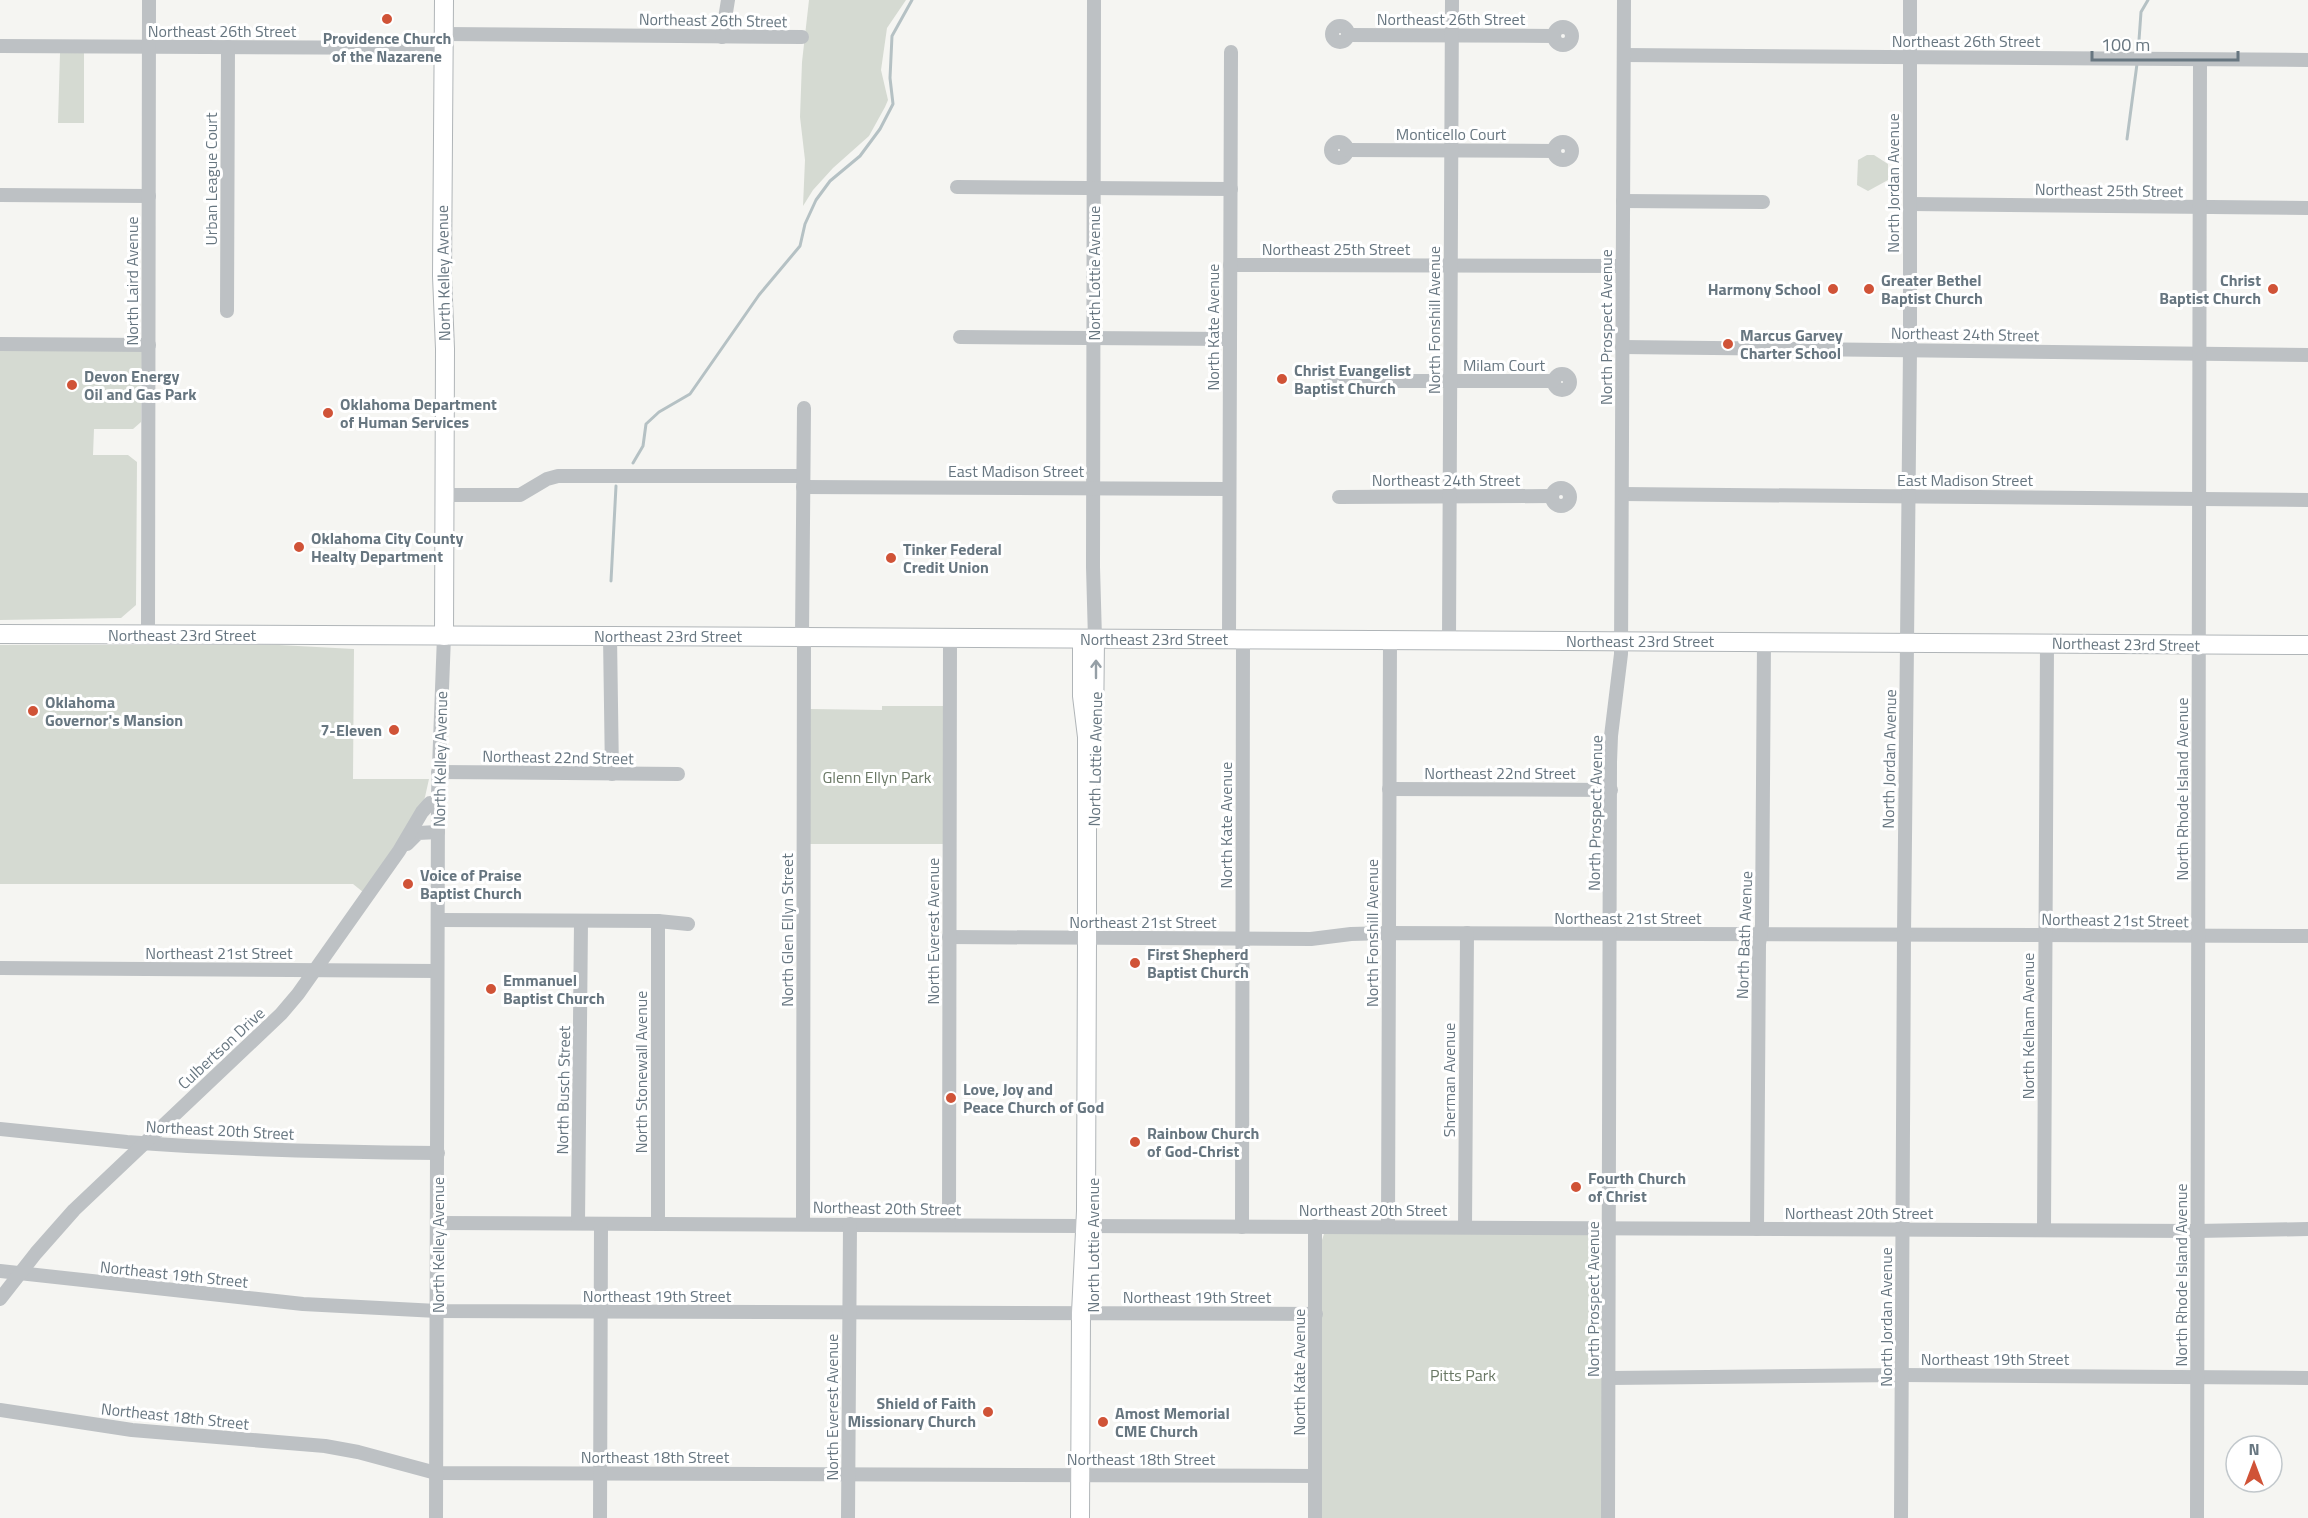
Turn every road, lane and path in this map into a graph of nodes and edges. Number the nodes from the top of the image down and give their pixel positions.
1 (149, 0) edge
2 (444, 0) edge
3 (728, 0) edge
4 (1094, 0) edge
5 (1452, 0) edge
6 (1624, 0) edge
7 (1910, 0) edge
8 (1348, 34) dead end
9 (1451, 35) junction
10 (1554, 36) dead end
11 (722, 37) junction
12 (802, 37) dead end
13 (444, 41) junction
14 (0, 46) edge
15 (148, 47) junction
16 (228, 47) junction
17 (1231, 51) dead end
18 (1624, 55) junction
19 (1909, 57) junction
20 (2200, 60) junction
21 (2308, 60) edge
22 (1347, 150) dead end
23 (1451, 151) junction
24 (1554, 151) dead end
25 (957, 187) dead end
26 (1095, 188) junction
27 (1231, 189) junction
28 (0, 195) edge
29 (149, 196) junction
30 (1623, 201) junction
31 (1763, 202) dead end
32 (1910, 204) junction
33 (2201, 207) junction
34 (2308, 208) edge
35 (1230, 265) junction
36 (1450, 266) junction
37 (1622, 266) junction
38 (227, 311) dead end
39 (960, 337) dead end
40 (1094, 338) junction
41 (1230, 339) junction
42 (0, 344) edge
43 (149, 345) junction
44 (1622, 347) junction
45 (1910, 350) junction
46 (2200, 354) junction
47 (2308, 355) edge
48 (1347, 381) dead end
49 (1450, 381) junction
50 (1553, 381) dead end
51 (804, 408) dead end
52 (803, 482) junction
53 (1093, 488) junction
54 (1228, 489) junction
55 (1622, 494) junction
56 (445, 495) junction
57 (1552, 496) dead end
58 (1908, 496) junction
59 (1339, 497) dead end
60 (1449, 497) junction
61 (2200, 499) junction
62 (2308, 500) edge
63 (0, 634) edge
64 (148, 634) junction
65 (444, 636) junction
66 (610, 636) junction
67 (803, 637) junction
68 (950, 637) junction
69 (1088, 639) junction
70 (1236, 639) junction
71 (1390, 639) junction
72 (1449, 640) junction
73 (1622, 641) junction
74 (1764, 641) junction
75 (1906, 643) junction
76 (2047, 643) junction
77 (2199, 645) junction
78 (2308, 645) edge
79 (438, 772) junction
80 (612, 774) junction
81 (678, 774) dead end
82 (1389, 789) junction
83 (1611, 790) junction
84 (438, 803) junction
85 (438, 832) junction
86 (399, 851) junction
87 (438, 920) junction
88 (658, 921) junction
89 (581, 922) junction
90 (688, 924) dead end
91 (1388, 933) junction
92 (1467, 933) junction
93 (1611, 935) junction
94 (1761, 935) junction
95 (1904, 935) junction
96 (2045, 935) junction
97 (2308, 936) edge
98 (949, 937) junction
99 (1090, 938) junction
100 (1242, 938) junction
101 (2198, 938) junction
102 (0, 968) edge
103 (314, 970) junction
104 (437, 971) junction
105 (0, 1129) edge
106 (143, 1143) junction
107 (438, 1153) junction
108 (438, 1223) junction
109 (578, 1223) junction
110 (601, 1224) junction
111 (658, 1224) junction
112 (803, 1224) junction
113 (850, 1224) junction
114 (948, 1225) junction
115 (1090, 1226) junction
116 (1315, 1226) junction
117 (1242, 1227) junction
118 (1388, 1227) junction
119 (1465, 1227) junction
120 (1609, 1228) junction
121 (1757, 1229) junction
122 (1903, 1229) junction
123 (2044, 1229) junction
124 (2308, 1229) edge
125 (2197, 1231) junction
126 (0, 1271) edge
127 (20, 1274) junction
128 (0, 1299) edge
129 (438, 1311) junction
130 (600, 1312) junction
131 (848, 1312) junction
132 (1087, 1314) junction
133 (1316, 1314) junction
134 (1902, 1375) junction
135 (2197, 1377) junction
136 (1610, 1378) junction
137 (2308, 1378) edge
138 (0, 1410) edge
139 (436, 1473) junction
140 (600, 1474) junction
141 (848, 1474) junction
142 (1086, 1475) junction
143 (1315, 1476) junction
144 (436, 1518) edge
145 (600, 1518) edge
146 (848, 1518) edge
147 (1080, 1518) edge
148 (1092, 1518) edge
149 (1315, 1518) edge
150 (1608, 1518) edge
151 (1901, 1518) edge
152 (2197, 1518) edge

1 - 15 street, North Laird Avenue
2 - 13 main road, North Kelley Avenue
3 - 11 street
4 - 26 street, North Lottie Avenue
5 - 9 street, North Fonshill Avenue
6 - 18 street, North Prospect Avenue
7 - 19 street, North Jordan Avenue
8 - 9 street, Northeast 26th Street
9 - 10 street, Northeast 26th Street
9 - 23 street, North Fonshill Avenue
11 - 12 street, Northeast 26th Street
11 - 13 street, Northeast 26th Street
13 - 16 street, Northeast 26th Street
13 - 56 main road, North Kelley Avenue
14 - 15 street, Northeast 26th Street
15 - 16 street, Northeast 26th Street
15 - 29 street, North Laird Avenue
16 - 38 street, Urban League Court
17 - 27 street, North Kate Avenue
18 - 19 street, Northeast 26th Street
18 - 30 street, North Prospect Avenue
19 - 20 street, Northeast 26th Street
19 - 32 street, North Jordan Avenue
20 - 21 street, Northeast 26th Street
20 - 33 street, North Rhode Island Avenue
22 - 23 street, Monticello Court
23 - 24 street, Monticello Court
23 - 36 street, North Fonshill Avenue
25 - 26 street
26 - 27 street
26 - 40 street, North Lottie Avenue
27 - 35 street, North Kate Avenue
28 - 29 street
29 - 43 street, North Laird Avenue
30 - 31 street
30 - 37 street, North Prospect Avenue
32 - 33 street, Northeast 25th Street
32 - 45 street, North Jordan Avenue
33 - 34 street, Northeast 25th Street
33 - 46 street, North Rhode Island Avenue
35 - 36 street, Northeast 25th Street
35 - 41 street, North Kate Avenue
36 - 37 street, Northeast 25th Street
36 - 49 street, North Fonshill Avenue
37 - 44 street, North Prospect Avenue
39 - 40 street
40 - 41 street
40 - 53 street, North Lottie Avenue
41 - 54 street, North Kate Avenue
42 - 43 street
43 - 64 street, North Laird Avenue
44 - 45 street, Northeast 24th Street
44 - 55 street, North Prospect Avenue
45 - 46 street, Northeast 24th Street
45 - 58 street, North Jordan Avenue
46 - 47 street, Northeast 24th Street
46 - 61 street, North Rhode Island Avenue
48 - 49 street, Milam Court
49 - 50 street, Milam Court
49 - 60 street, North Fonshill Avenue
51 - 52 street, North Glen Ellyn Street
52 - 53 street, East Madison Street
52 - 56 street, East Madison Street
52 - 67 street, North Glen Ellyn Street
53 - 54 street, East Madison Street
53 - 69 street, North Lottie Avenue
54 - 70 street, North Kate Avenue
55 - 58 street, East Madison Street
55 - 73 street, North Prospect Avenue
56 - 65 main road, North Kelley Avenue
57 - 60 street, Northeast 24th Street
58 - 61 street, East Madison Street
58 - 75 street, North Jordan Avenue
59 - 60 street, Northeast 24th Street
60 - 72 street, North Fonshill Avenue
61 - 62 street, East Madison Street
61 - 77 street, North Rhode Island Avenue
63 - 64 main road, Northeast 23rd Street
64 - 65 main road, Northeast 23rd Street
65 - 66 main road, Northeast 23rd Street
65 - 79 street, North Kelley Avenue
66 - 67 main road, Northeast 23rd Street
66 - 80 street
67 - 68 main road, Northeast 23rd Street
67 - 112 street, North Glen Ellyn Street
68 - 69 main road, Northeast 23rd Street
68 - 98 street, North Everest Avenue
69 - 70 main road, Northeast 23rd Street
69 - 99 main road, North Lottie Avenue
70 - 71 main road, Northeast 23rd Street
70 - 100 street, North Kate Avenue
71 - 72 main road, Northeast 23rd Street
71 - 82 street, North Fonshill Avenue
72 - 73 main road, Northeast 23rd Street
73 - 74 main road, Northeast 23rd Street
73 - 83 street, North Prospect Avenue
74 - 75 main road, Northeast 23rd Street
74 - 94 street, North Bath Avenue
75 - 76 main road, Northeast 23rd Street
75 - 95 street, North Jordan Avenue
76 - 77 main road, Northeast 23rd Street
76 - 96 street, North Kelham Avenue
77 - 78 main road, Northeast 23rd Street
77 - 101 street, North Rhode Island Avenue
79 - 80 street, Northeast 22nd Street
79 - 84 street, North Kelley Avenue
80 - 81 street, Northeast 22nd Street
82 - 83 street, Northeast 22nd Street
82 - 91 street, North Fonshill Avenue
83 - 93 street, North Prospect Avenue
84 - 85 street, North Kelley Avenue
84 - 86 street, Culbertson Drive
85 - 86 street
85 - 87 street, North Kelley Avenue
86 - 103 street, Culbertson Drive
87 - 89 street
87 - 104 street, North Kelley Avenue
88 - 89 street
88 - 90 street
88 - 111 street, North Stonewall Avenue
89 - 109 street, North Busch Street
91 - 92 street, Northeast 21st Street
91 - 100 street, Northeast 21st Street
91 - 118 street, North Fonshill Avenue
92 - 93 street, Northeast 21st Street
92 - 119 street, Sherman Avenue
93 - 94 street, Northeast 21st Street
93 - 120 street, North Prospect Avenue
94 - 95 street, Northeast 21st Street
94 - 121 street, North Bath Avenue
95 - 96 street, Northeast 21st Street
95 - 122 street, North Jordan Avenue
96 - 101 street, Northeast 21st Street
96 - 123 street, North Kelham Avenue
97 - 101 street, Northeast 21st Street
98 - 99 street, Northeast 21st Street
98 - 114 street, North Everest Avenue
99 - 100 street, Northeast 21st Street
99 - 115 main road, North Lottie Avenue
100 - 117 street, North Kate Avenue
101 - 125 street, North Rhode Island Avenue
102 - 103 street, Northeast 21st Street
103 - 104 street, Northeast 21st Street
103 - 106 street, Culbertson Drive
104 - 107 street, North Kelley Avenue
105 - 106 street, Northeast 20th Street
106 - 107 street, Northeast 20th Street
106 - 127 street, Culbertson Drive
107 - 108 street, North Kelley Avenue
108 - 109 street, Northeast 20th Street
108 - 129 street, North Kelley Avenue
109 - 110 street, Northeast 20th Street
110 - 111 street, Northeast 20th Street
110 - 130 street
111 - 112 street, Northeast 20th Street
112 - 113 street, Northeast 20th Street
113 - 114 street, Northeast 20th Street
113 - 131 street, North Everest Avenue
114 - 115 street, Northeast 20th Street
115 - 117 street, Northeast 20th Street
115 - 132 main road, North Lottie Avenue
116 - 117 street, Northeast 20th Street
116 - 118 street, Northeast 20th Street
116 - 133 street, North Kate Avenue
118 - 119 street, Northeast 20th Street
119 - 120 street, Northeast 20th Street
120 - 121 street, Northeast 20th Street
120 - 136 street, North Prospect Avenue
121 - 122 street, Northeast 20th Street
122 - 123 street, Northeast 20th Street
122 - 134 street, North Jordan Avenue
123 - 125 street, Northeast 20th Street
124 - 125 street, Northeast 20th Street
125 - 135 street, North Rhode Island Avenue
126 - 127 street, Northeast 19th Street
127 - 128 street, Culbertson Drive
127 - 129 street, Northeast 19th Street
129 - 130 street, Northeast 19th Street
129 - 139 street, North Kelley Avenue
130 - 131 street, Northeast 19th Street
130 - 140 street
131 - 132 street, Northeast 19th Street
131 - 141 street, North Everest Avenue
132 - 133 street, Northeast 19th Street
132 - 142 main road, North Lottie Avenue
133 - 143 street, North Kate Avenue
134 - 135 street, Northeast 19th Street
134 - 136 street, Northeast 19th Street
134 - 151 street, North Jordan Avenue
135 - 137 street, Northeast 19th Street
135 - 152 street, North Rhode Island Avenue
136 - 150 street, North Prospect Avenue
138 - 139 street, Northeast 18th Street
139 - 140 street, Northeast 18th Street
139 - 144 street, North Kelley Avenue
140 - 141 street, Northeast 18th Street
140 - 145 street
141 - 142 street, Northeast 18th Street
141 - 146 street, North Everest Avenue
142 - 143 street, Northeast 18th Street
142 - 147 main road, North Lottie Avenue
142 - 148 main road, North Lottie Avenue
143 - 149 street, North Kate Avenue

